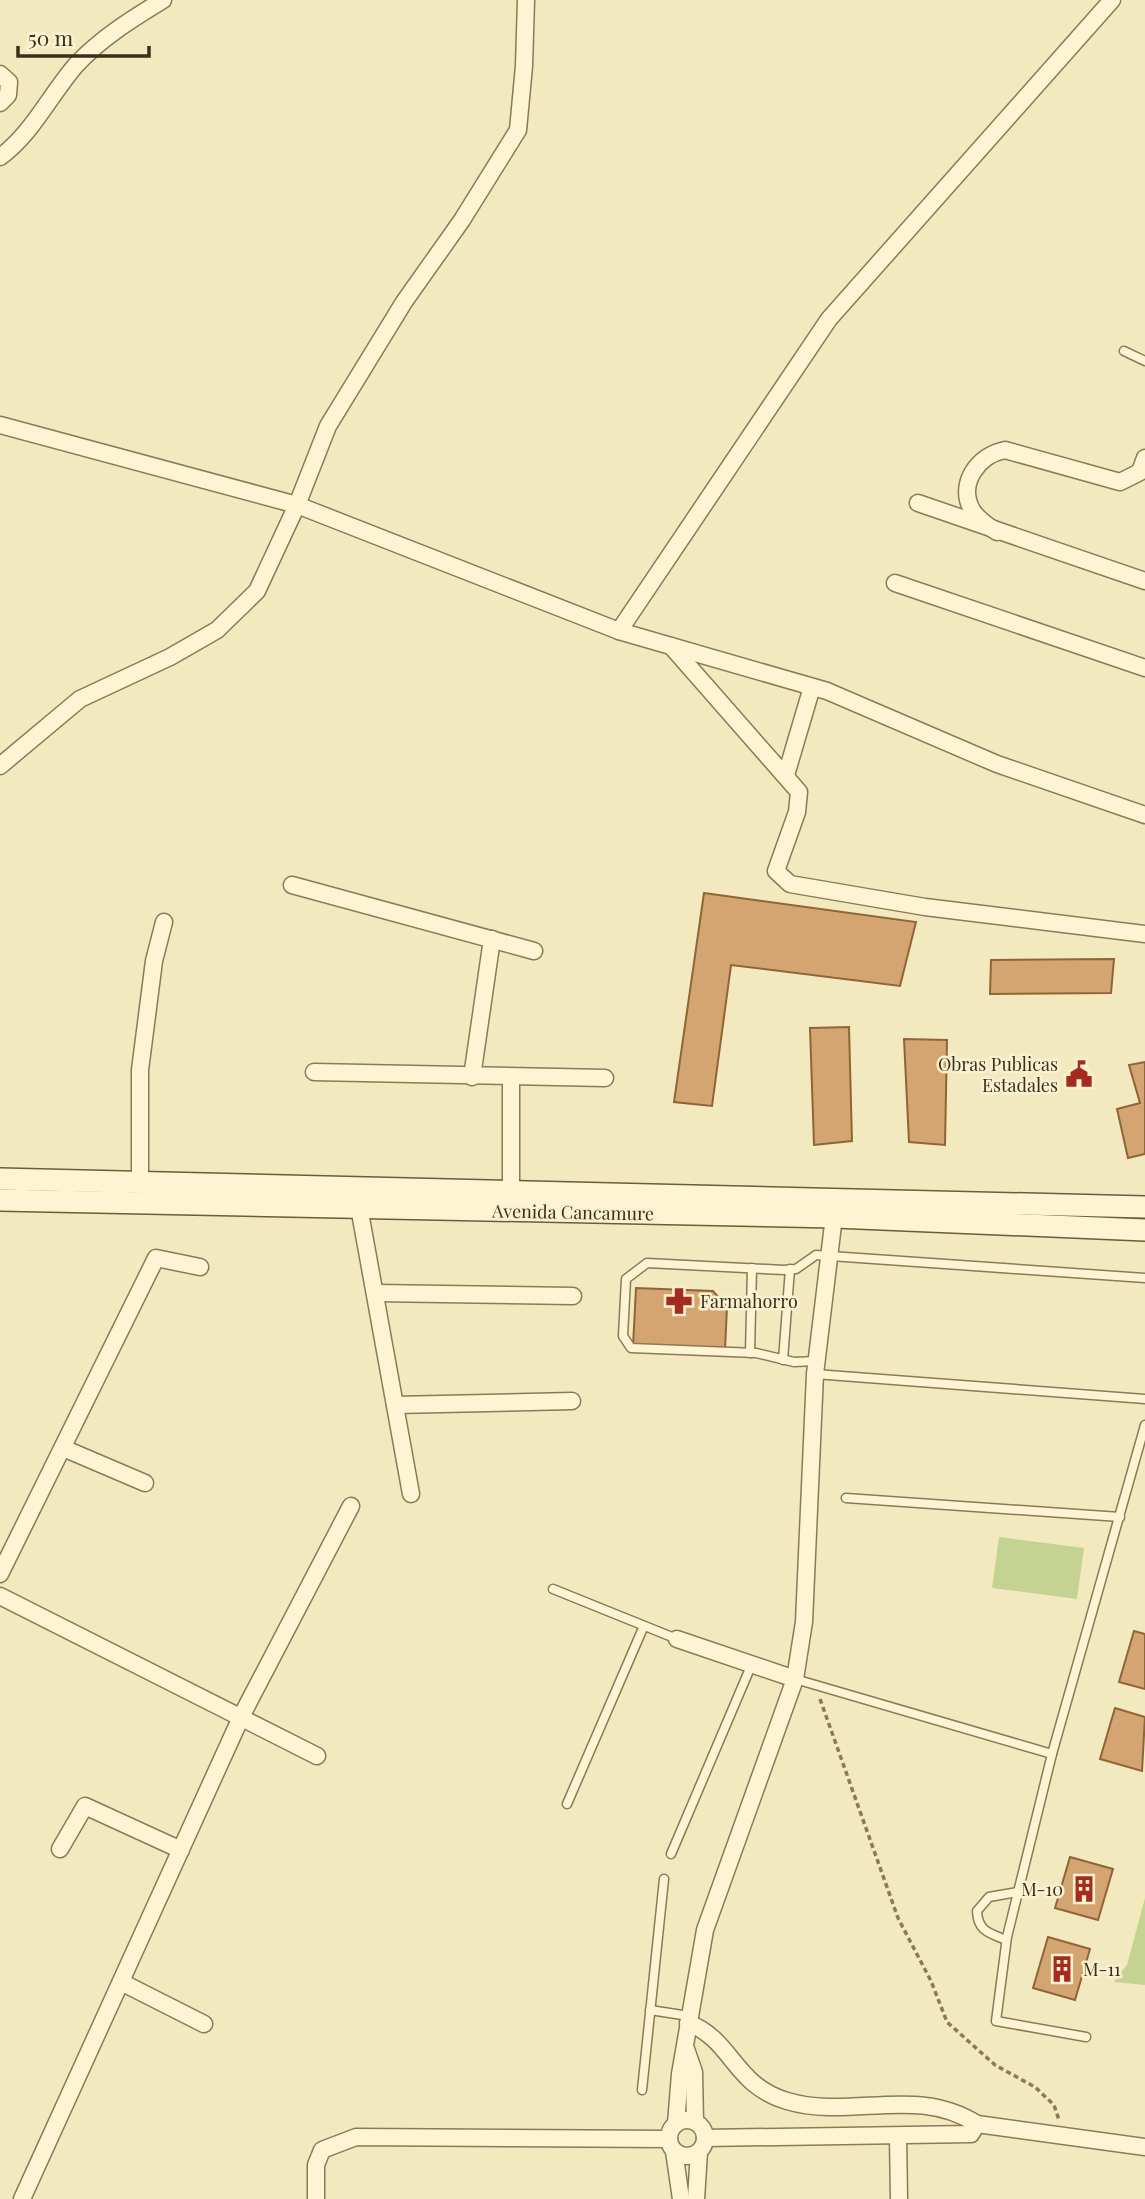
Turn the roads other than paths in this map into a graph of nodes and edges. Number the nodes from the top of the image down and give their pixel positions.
1 (163, 0) edge
2 (526, 0) edge
3 (1112, 0) edge
4 (0, 74) edge
5 (0, 103) edge
6 (0, 157) edge
7 (1124, 351) dead end
8 (1145, 361) edge
9 (0, 425) edge
10 (1143, 472) edge
11 (918, 503) dead end
12 (297, 505) junction
13 (997, 532) junction
14 (1145, 581) edge
15 (895, 583) dead end
16 (620, 631) junction
17 (671, 646) junction
18 (1145, 668) edge
19 (812, 687) junction
20 (0, 766) edge
21 (786, 775) junction
22 (1145, 816) edge
23 (292, 885) dead end
24 (164, 922) dead end
25 (1145, 934) edge
26 (492, 939) junction
27 (534, 951) dead end
28 (314, 1072) dead end
29 (472, 1077) junction
30 (511, 1078) junction
31 (604, 1078) dead end
32 (0, 1179) edge
33 (141, 1182) junction
34 (511, 1191) junction
35 (0, 1199) edge
36 (359, 1207) junction
37 (1145, 1207) edge
38 (835, 1208) junction
39 (1145, 1230) edge
40 (830, 1257) junction
41 (201, 1267) dead end
42 (752, 1268) junction
43 (790, 1269) junction
44 (1145, 1279) edge
45 (375, 1293) junction
46 (573, 1296) dead end
47 (750, 1353) junction
48 (783, 1360) junction
49 (816, 1368) junction
50 (1145, 1399) edge
51 (572, 1401) dead end
52 (395, 1405) junction
53 (1145, 1425) edge
54 (63, 1448) junction
55 (145, 1483) dead end
56 (411, 1494) dead end
57 (846, 1498) dead end
58 (351, 1506) dead end
59 (1120, 1517) junction
60 (0, 1574) edge
61 (553, 1589) dead end
62 (0, 1596) edge
63 (643, 1628) junction
64 (677, 1639) joint
65 (751, 1666) junction
66 (795, 1679) junction
67 (242, 1715) junction
68 (1052, 1754) junction
69 (317, 1756) dead end
70 (567, 1804) dead end
71 (60, 1849) dead end
72 (181, 1850) junction
73 (671, 1854) dead end
74 (664, 1879) dead end
75 (1018, 1892) junction
76 (1006, 1940) junction
77 (121, 1982) junction
78 (650, 2010) junction
79 (689, 2019) junction
80 (204, 2024) dead end
81 (1086, 2037) dead end
82 (685, 2049) junction
83 (642, 2090) dead end
84 (695, 2122) junction
85 (676, 2124) junction
86 (977, 2124) junction
87 (898, 2136) junction
88 (672, 2145) junction
89 (702, 2145) junction
90 (1145, 2147) edge
91 (22, 2199) edge
92 (316, 2199) edge
93 (681, 2199) edge
94 (696, 2199) edge
95 (898, 2199) edge

1 - 6 street
2 - 12 street
3 - 16 street
4 - 5 street
7 - 8 lane
9 - 12 street
10 - 13 street
11 - 13 street
12 - 16 street
12 - 20 street
13 - 14 street
15 - 18 street
16 - 17 street
17 - 19 street
17 - 21 street
19 - 21 street
19 - 22 street
21 - 25 street
23 - 26 street
24 - 33 street
26 - 27 street
26 - 29 street
28 - 29 street
29 - 30 street
30 - 31 street
30 - 34 street
32 - 33 main road, Avenida Cancamure
33 - 34 main road, Avenida Cancamure
34 - 38 main road, Avenida Cancamure
35 - 36 main road, Avenida Cancamure
36 - 38 main road, Avenida Cancamure
36 - 45 street
37 - 38 main road, Avenida Cancamure
38 - 39 main road, Avenida Cancamure
38 - 40 street
40 - 43 lane
40 - 44 lane
40 - 49 street
41 - 54 street
42 - 43 lane
42 - 47 lane
42 - 47 lane
43 - 48 lane
45 - 46 street
45 - 52 street
47 - 48 lane
48 - 49 lane
49 - 50 lane
49 - 66 street
51 - 52 street
52 - 56 street
53 - 59 lane
54 - 55 street
54 - 60 street
57 - 59 lane
58 - 67 street
59 - 68 lane
61 - 63 lane
62 - 67 street
63 - 64 lane
63 - 70 lane
64 - 65 street
65 - 66 street
65 - 73 lane
66 - 68 lane
66 - 79 street
67 - 69 street
67 - 72 street
68 - 75 lane
71 - 72 street
72 - 77 street
74 - 78 lane
75 - 76 lane
75 - 76 lane
76 - 81 lane
77 - 80 street
77 - 91 street
78 - 79 lane
78 - 83 lane
79 - 82 street
79 - 86 street
82 - 84 street
82 - 85 street
84 - 85 street
84 - 89 street
85 - 88 street
86 - 87 street
86 - 90 street
87 - 89 street
87 - 95 street
88 - 89 street
88 - 92 street
88 - 93 street
89 - 94 street

